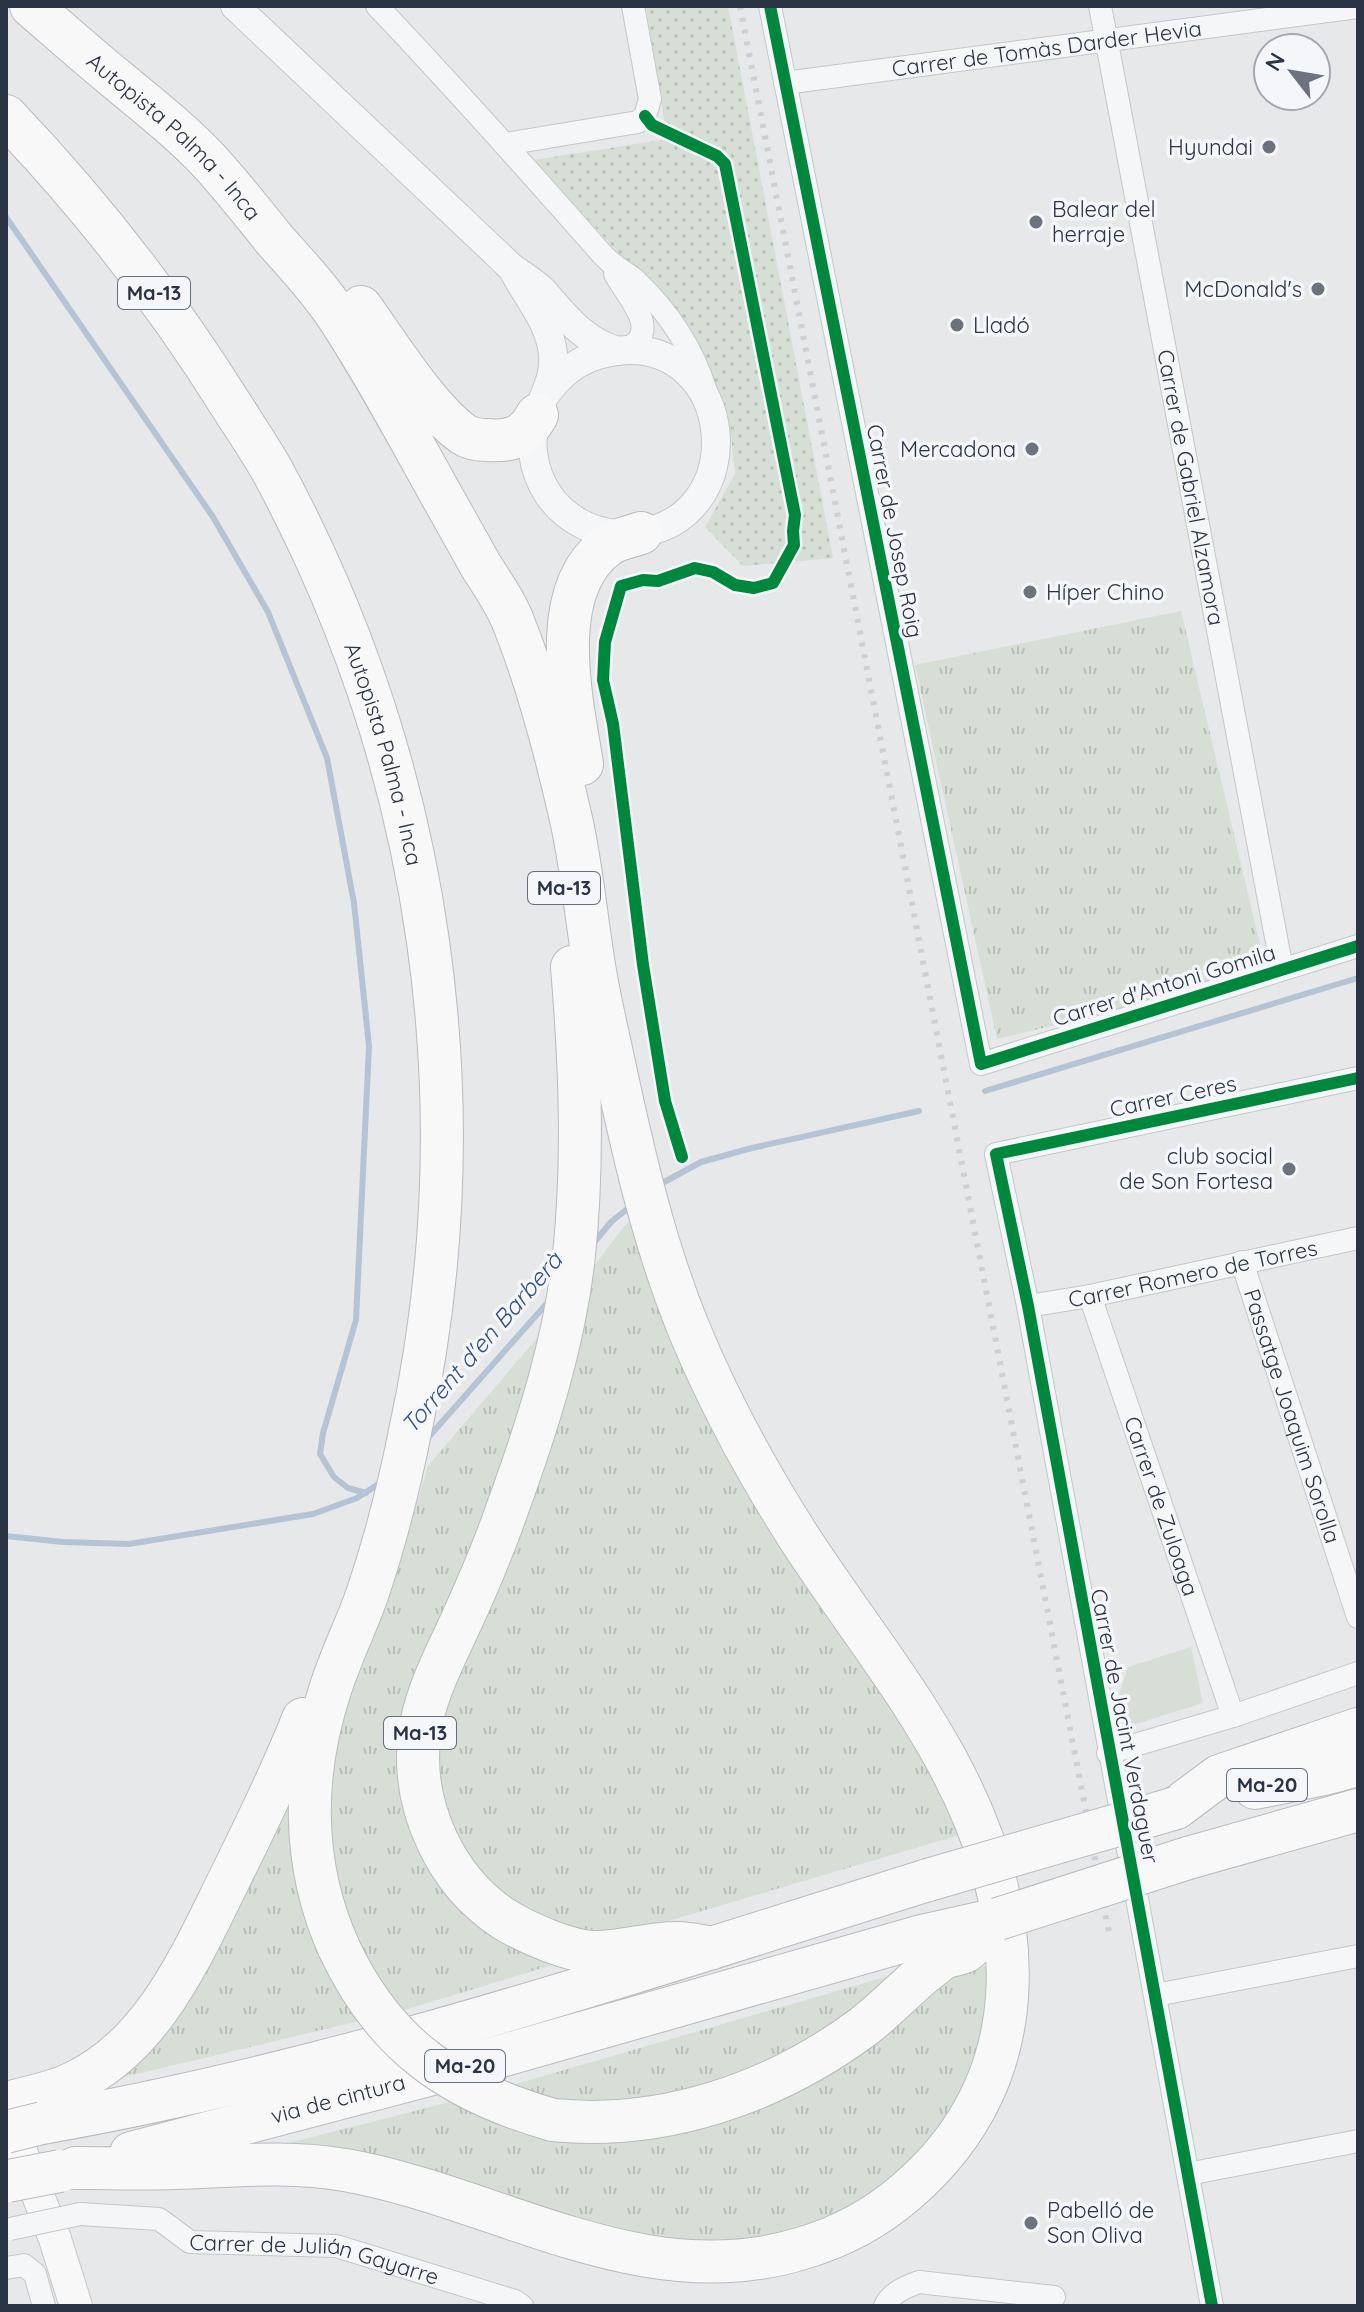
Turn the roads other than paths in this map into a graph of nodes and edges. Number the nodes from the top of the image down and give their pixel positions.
1 (31, 6) edge
2 (235, 6) edge
3 (377, 6) edge
4 (633, 6) edge
5 (770, 6) edge
6 (1100, 6) edge
7 (1358, 7) edge
8 (1107, 40) junction
9 (785, 83) junction
10 (10, 122) edge
11 (506, 144) junction
12 (210, 162) junction
13 (609, 262) junction
14 (512, 268) junction
15 (621, 351) junction
16 (709, 401) junction
17 (542, 404) junction
18 (641, 533) junction
19 (480, 565) junction
20 (1358, 946) edge
21 (592, 955) junction
22 (1282, 969) junction
23 (981, 1064) joint
24 (1358, 1078) edge
25 (996, 1154) joint
26 (1358, 1238) edge
27 (1242, 1262) junction
28 (1090, 1296) junction
29 (1028, 1306) junction
30 (395, 1492) junction
31 (1358, 1617) edge
32 (1358, 1673) edge
33 (1233, 1716) junction
34 (1358, 1729) edge
35 (1108, 1753) junction
36 (1358, 1765) edge
37 (1176, 1808) junction
38 (1358, 1810) edge
39 (712, 1948) junction
40 (921, 1956) junction
41 (1358, 1956) edge
42 (1156, 1995) junction
43 (18, 2113) edge
44 (1358, 2141) edge
45 (67, 2169) junction
46 (1188, 2174) junction
47 (7, 2182) edge
48 (8, 2231) edge
49 (15, 2267) edge
50 (1054, 2297) dead end
51 (885, 2304) edge
52 (44, 2306) edge
53 (76, 2306) edge
54 (522, 2306) edge
55 (1212, 2306) edge

1 - 12 highway, Autopista Palma - Inca / Ma-13
2 - 14 street
3 - 11 street
4 - 11 street
5 - 9 street, Carrer de Josep Roig
6 - 8 street, Carrer de Gabriel Alzamora
7 - 8 street, Carrer de Tomàs Darder Hevia
8 - 9 street, Carrer de Tomàs Darder Hevia
8 - 22 street, Carrer de Gabriel Alzamora
9 - 23 street, Carrer de Josep Roig
10 - 30 highway, Autopista Palma - Inca / Ma-13
11 - 13 street
12 - 17 highway
12 - 19 highway, Autopista Palma - Inca / Ma-13
13 - 15 street
13 - 16 street
14 - 15 street
14 - 17 street
15 - 16 street
15 - 17 street
16 - 18 street
17 - 18 street
18 - 21 highway
19 - 21 highway
19 - 39 highway, Ma-13
20 - 22 street, Carrer d'Antoni Gomila
21 - 45 highway
22 - 23 street, Carrer d'Antoni Gomila
24 - 25 street, Carrer Ceres
25 - 29 street, Carrer de Jacint Verdaguer
26 - 27 street, Carrer Romero de Torres
27 - 28 street, Carrer Romero de Torres
27 - 31 street, Passatge Joaquim Sorolla
28 - 29 street, Carrer Romero de Torres
28 - 33 street, Carrer de Zuloaga
29 - 35 street, Carrer de Jacint Verdaguer
30 - 40 highway, bridge
30 - 43 highway, Ma-13
32 - 33 street
33 - 35 street
34 - 37 highway
35 - 42 street, Carrer de Jacint Verdaguer
36 - 37 highway, Ma-20
37 - 39 highway, Ma-20, bridge
38 - 40 highway, Ma-20, bridge
39 - 43 highway, via de cintura / Ma-20
40 - 45 highway, via de cintura / Ma-20
41 - 42 street
42 - 46 street, Carrer de Jacint Verdaguer
43 - 53 main road
44 - 46 street
45 - 47 highway, via de cintura / Ma-20, bridge
46 - 55 street, Carrer de Jacint Verdaguer
48 - 54 street, Carrer de Julián Gayarre, bridge
49 - 52 street
50 - 51 street

